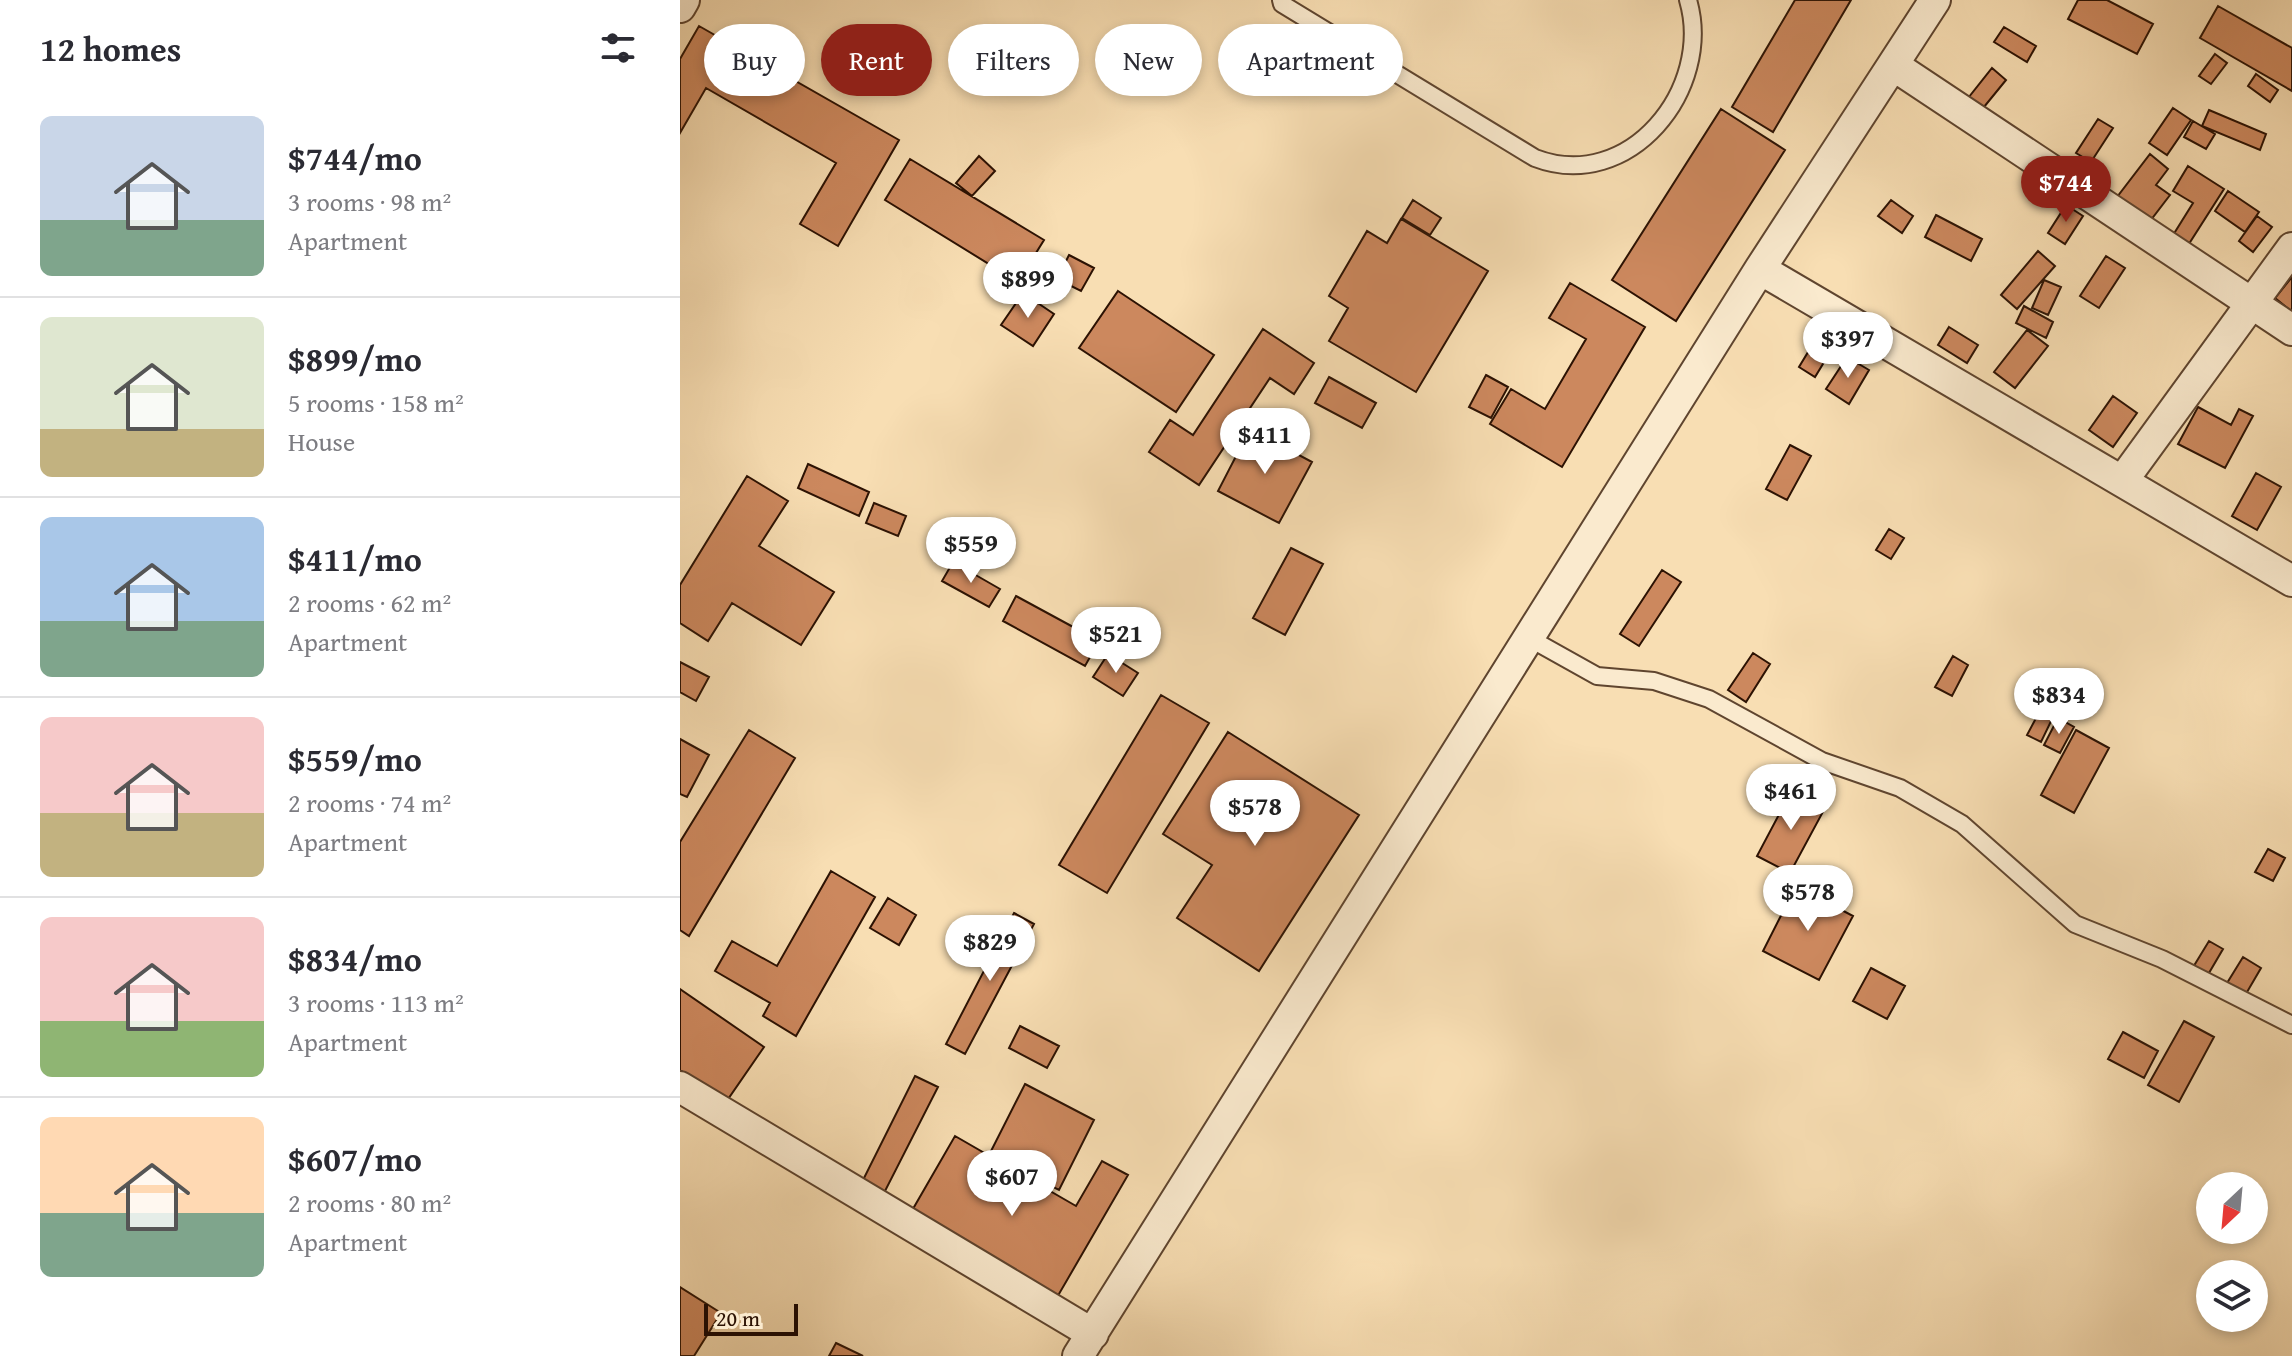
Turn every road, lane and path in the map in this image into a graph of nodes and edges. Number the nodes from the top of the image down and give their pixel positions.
1 (684, 0) edge
2 (1688, 0) edge
3 (1935, 0) edge
4 (1279, 1) edge
5 (680, 7) edge
6 (1893, 65) junction
7 (2292, 248) edge
8 (1760, 269) junction
9 (2251, 303) junction
10 (2292, 330) edge
11 (2123, 480) junction
12 (2292, 581) edge
13 (1529, 638) junction
14 (2292, 1025) edge
15 (680, 1087) edge
16 (1085, 1345) edge

1 - 5 street
2 - 4 lane
3 - 6 street
6 - 8 street
6 - 9 street
7 - 9 street
8 - 11 street
8 - 13 street
9 - 10 street
9 - 11 street
11 - 12 street
13 - 14 lane
13 - 16 street
15 - 16 street

